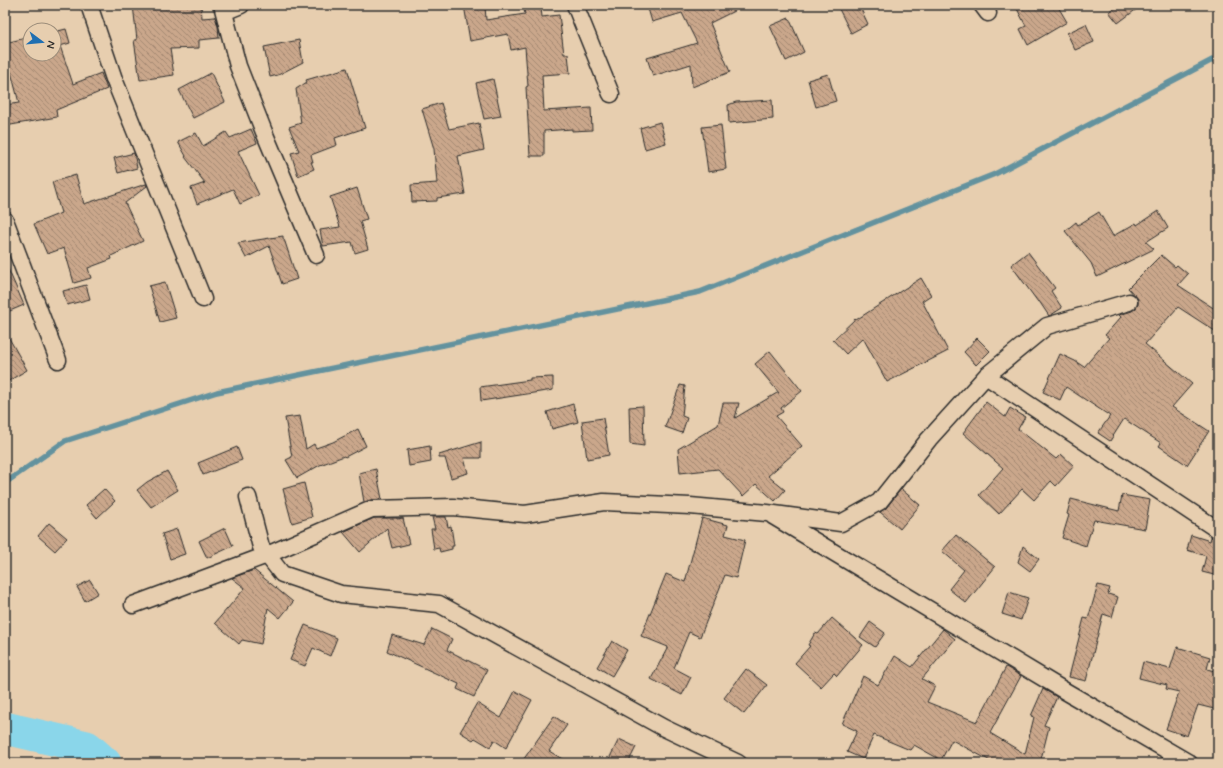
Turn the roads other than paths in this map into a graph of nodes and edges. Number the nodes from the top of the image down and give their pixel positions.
1 (89, 5) edge
2 (241, 5) edge
3 (575, 5) edge
4 (223, 8) edge
5 (611, 94) dead end
6 (5, 220) edge
7 (316, 255) dead end
8 (203, 299) dead end
9 (1129, 302) dead end
10 (58, 360) dead end
11 (986, 376) junction
12 (248, 497) dead end
13 (767, 513) junction
14 (1218, 530) edge
15 (268, 555) junction
16 (133, 605) dead end
17 (738, 763) edge
18 (1189, 763) edge

1 - 8 street
2 - 4 street
3 - 5 street
4 - 7 street
6 - 10 street
9 - 11 street
11 - 13 street
11 - 14 street
12 - 15 street
13 - 15 street
13 - 18 street
15 - 16 street
15 - 17 street

